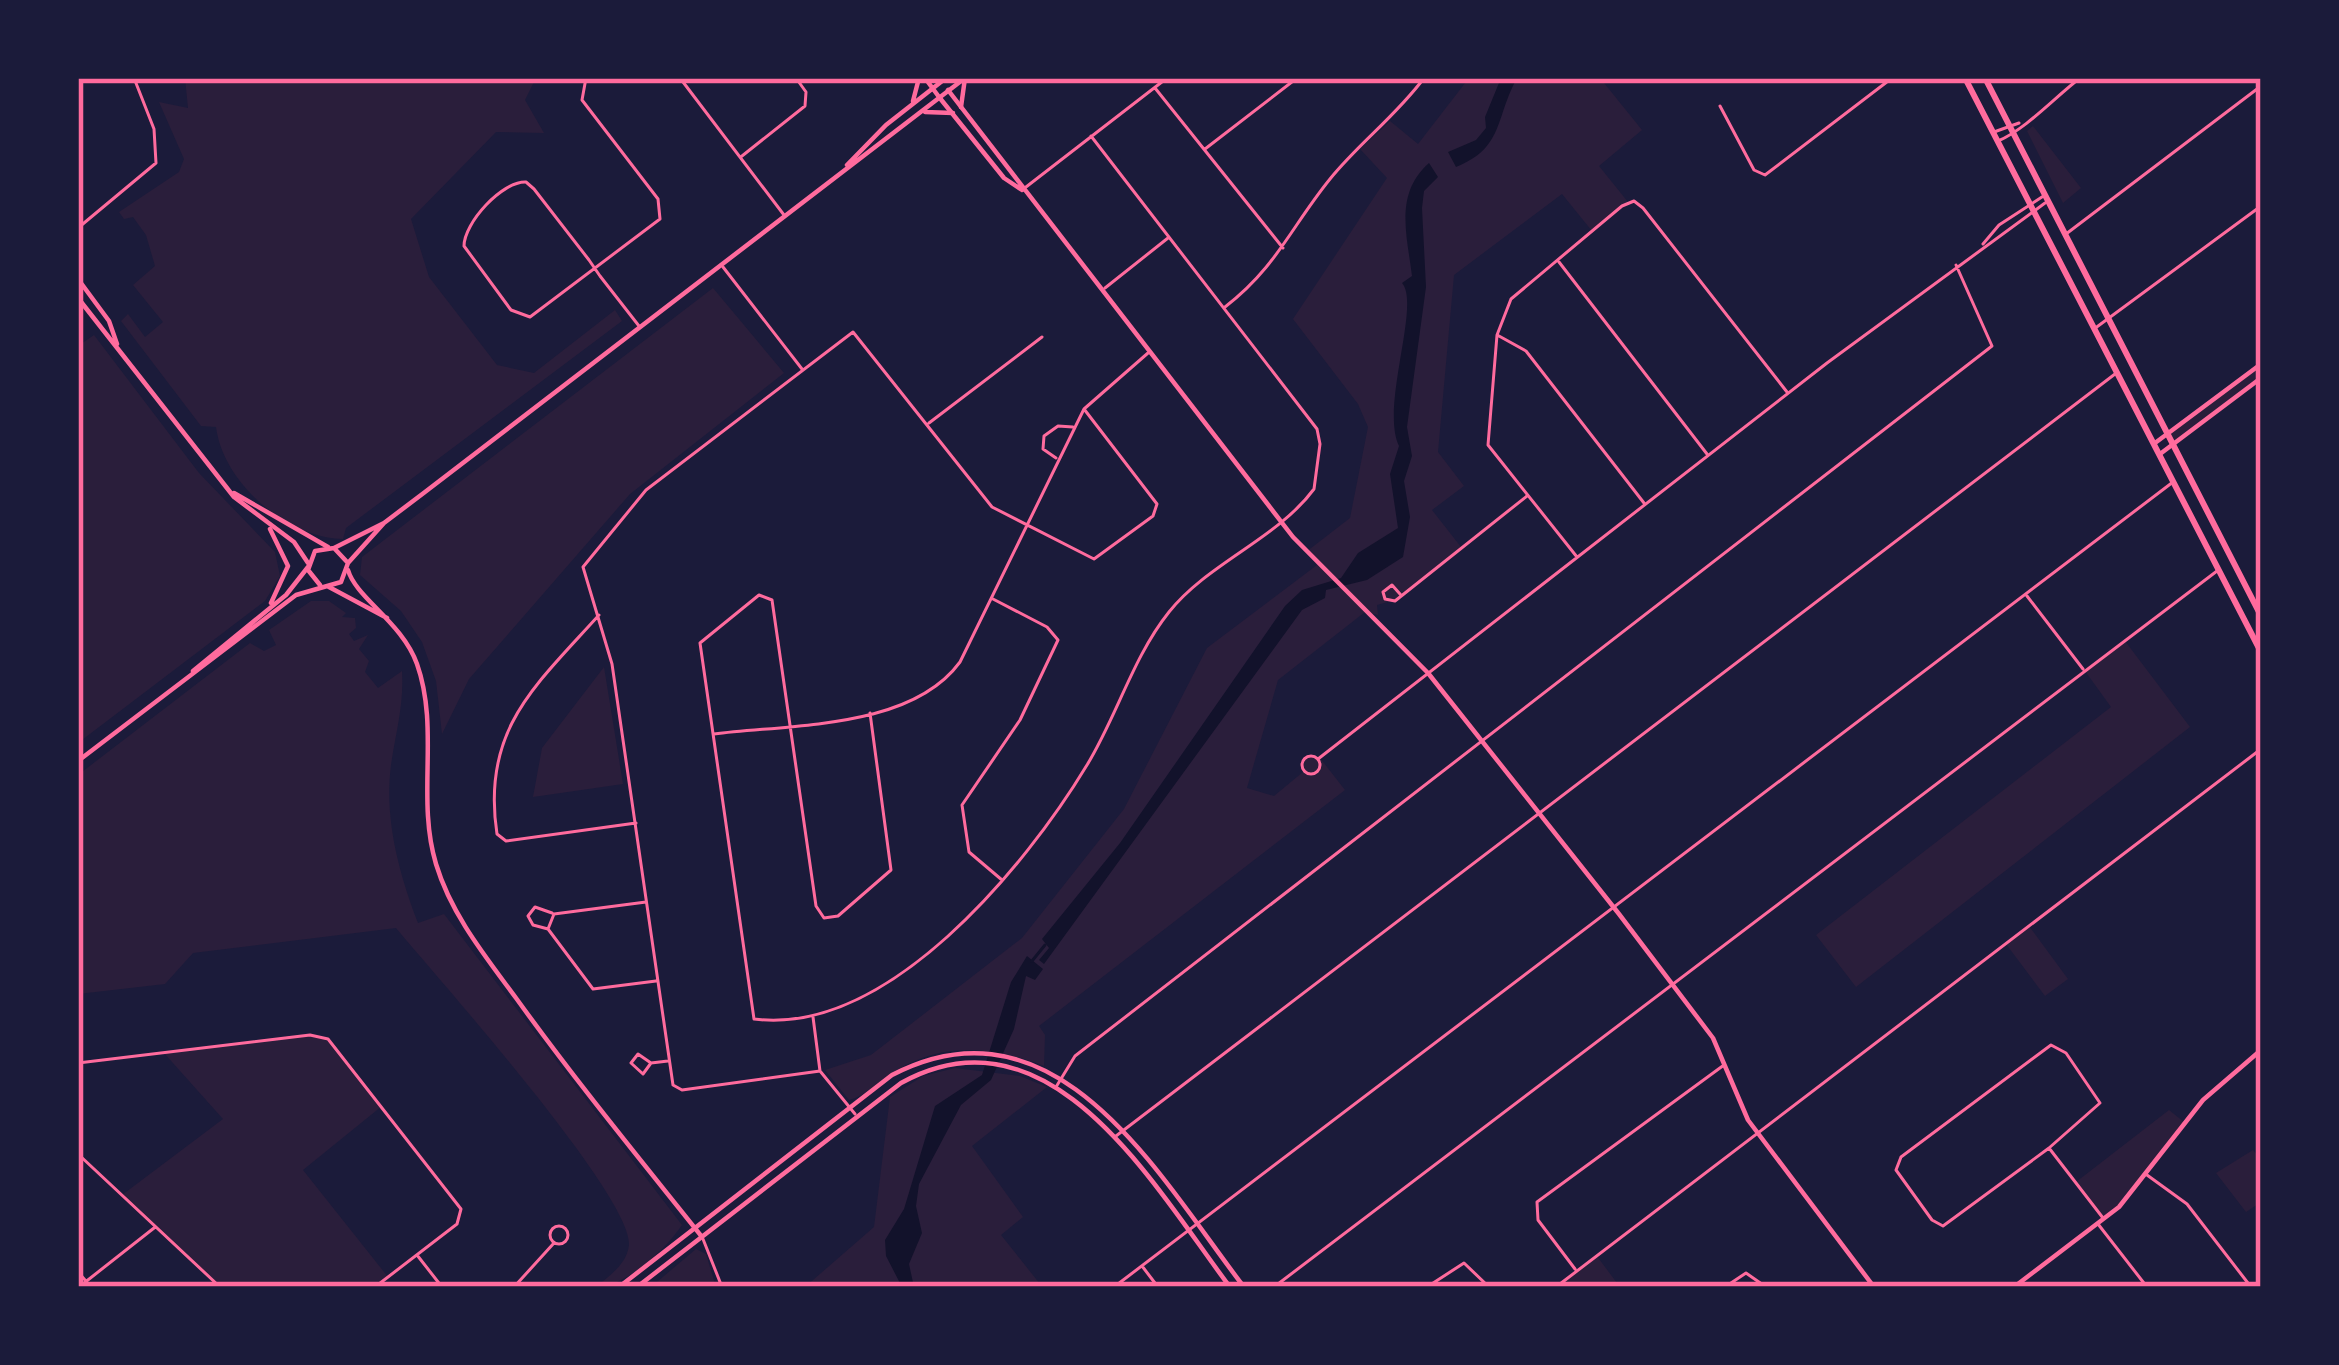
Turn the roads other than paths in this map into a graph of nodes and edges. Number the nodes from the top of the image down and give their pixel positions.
1 (134, 78) edge
2 (586, 78) edge
3 (680, 78) edge
4 (796, 78) edge
5 (922, 78) edge
6 (965, 78) edge
7 (1167, 78) edge
8 (1297, 78) edge
9 (1424, 78) edge
10 (1892, 78) edge
11 (1965, 78) edge
12 (1985, 78) edge
13 (2080, 78) edge
14 (942, 79) edge
15 (2261, 86) edge
16 (933, 88) junction
17 (1155, 88) junction
18 (948, 90) junction
19 (939, 97) junction
20 (913, 103) junction
21 (961, 106) junction
22 (1720, 106) dead end
23 (920, 112) junction
24 (953, 113) junction
25 (2021, 122) junction
26 (2009, 124) junction
27 (1993, 132) junction
28 (2014, 134) junction
29 (1091, 136) junction
30 (1998, 141) junction
31 (1203, 150) junction
32 (741, 158) junction
33 (844, 170) junction
34 (1022, 190) junction
35 (2046, 198) junction
36 (2030, 206) junction
37 (2261, 206) edge
38 (785, 216) junction
39 (78, 228) edge
40 (2065, 235) junction
41 (1170, 237) junction
42 (1284, 249) junction
43 (1557, 259) junction
44 (722, 265) junction
45 (1956, 265) junction
46 (596, 270) junction
47 (78, 278) edge
48 (1101, 291) junction
49 (78, 298) edge
50 (1223, 308) junction
51 (2108, 318) junction
52 (640, 328) junction
53 (2094, 329) junction
54 (1497, 335) junction
55 (1042, 337) dead end
56 (119, 349) junction
57 (1148, 352) junction
58 (2261, 364) edge
59 (803, 370) junction
60 (2116, 373) junction
61 (2261, 377) edge
62 (1788, 394) junction
63 (1084, 409) junction
64 (928, 424) junction
65 (1073, 427) junction
66 (2167, 434) junction
67 (2153, 444) junction
68 (2173, 445) junction
69 (2159, 454) junction
70 (1708, 455) junction
71 (1058, 458) junction
72 (221, 481) junction
73 (2173, 482) junction
74 (1527, 496) junction
75 (1645, 505) junction
76 (261, 518) junction
77 (1280, 520) junction
78 (384, 523) junction
79 (1028, 527) junction
80 (331, 547) junction
81 (1577, 557) junction
82 (308, 565) junction
83 (348, 566) junction
84 (2218, 570) junction
85 (323, 586) junction
86 (1400, 594) dead end
87 (2026, 595) junction
88 (992, 598) junction
89 (266, 610) junction
90 (599, 615) junction
91 (2261, 616) edge
92 (395, 626) junction
93 (2261, 652) edge
94 (2085, 671) junction
95 (1429, 673) junction
96 (181, 682) junction
97 (870, 713) junction
98 (791, 724) junction
99 (713, 734) junction
100 (1481, 742) junction
101 (2261, 749) edge
102 (1318, 759) dead end
103 (78, 761) edge
104 (1538, 816) junction
105 (638, 823) junction
106 (1004, 881) junction
107 (648, 902) junction
108 (1614, 908) junction
109 (554, 914) junction
110 (548, 929) junction
111 (658, 981) junction
112 (1672, 984) junction
113 (813, 1014) junction
114 (2259, 1054) edge
115 (970, 1058) junction
116 (669, 1060) junction
117 (78, 1063) edge
118 (651, 1063) dead end
119 (1011, 1064) junction
120 (1725, 1065) junction
121 (820, 1071) junction
122 (1061, 1078) junction
123 (1056, 1087) junction
124 (849, 1107) junction
125 (856, 1116) junction
126 (1124, 1130) junction
127 (1758, 1133) junction
128 (1115, 1137) junction
129 (2050, 1148) junction
130 (78, 1154) edge
131 (2147, 1175) junction
132 (2101, 1221) junction
133 (155, 1226) junction
134 (1197, 1226) junction
135 (695, 1228) junction
136 (1188, 1232) junction
137 (702, 1237) junction
138 (554, 1243) dead end
139 (417, 1255) junction
140 (1142, 1266) junction
141 (1576, 1270) junction
142 (78, 1272) edge
143 (86, 1281) junction
144 (79, 1287) edge
145 (220, 1287) edge
146 (375, 1287) edge
147 (442, 1287) edge
148 (514, 1287) edge
149 (619, 1287) edge
150 (637, 1287) edge
151 (722, 1287) edge
152 (1114, 1287) edge
153 (1158, 1287) edge
154 (1230, 1287) edge
155 (1244, 1287) edge
156 (1274, 1287) edge
157 (1427, 1287) edge
158 (1489, 1287) edge
159 (1556, 1287) edge
160 (1725, 1287) edge
161 (1766, 1287) edge
162 (1874, 1287) edge
163 (2014, 1287) edge
164 (2147, 1287) edge
165 (2251, 1287) edge

1 - 39 street
2 - 46 street
3 - 32 street
4 - 32 street
5 - 16 street
5 - 20 street
6 - 18 street
6 - 21 street
7 - 17 street
8 - 31 street
9 - 42 street
10 - 22 street
11 - 27 highway
12 - 26 highway
13 - 25 street
14 - 16 street
14 - 18 street
15 - 40 street
16 - 19 street
16 - 20 street
17 - 29 street
17 - 31 street
18 - 19 street
18 - 21 street
19 - 23 street
19 - 24 street
20 - 33 street
21 - 34 street
23 - 24 street
23 - 33 street
24 - 34 street
25 - 26 street
25 - 28 street
26 - 27 street
26 - 28 highway
27 - 30 highway
28 - 30 street
28 - 35 highway
29 - 34 street
29 - 41 street
30 - 36 highway
31 - 42 street
32 - 38 street
33 - 38 street
34 - 48 street
35 - 36 street
35 - 40 highway
36 - 45 street
36 - 53 highway
37 - 51 street
38 - 44 street
40 - 51 highway
41 - 48 street
41 - 50 street
42 - 50 street
43 - 54 street
43 - 62 street
43 - 70 street
44 - 52 street
44 - 59 street
45 - 62 street
45 - 100 street
46 - 46 street
46 - 52 street
47 - 56 street
48 - 57 street
49 - 56 street
50 - 77 street
51 - 53 street
51 - 66 highway
52 - 78 street
53 - 60 highway
54 - 74 street
54 - 75 street
55 - 64 street
56 - 72 street
57 - 63 street
57 - 77 street
58 - 66 street
59 - 64 street
59 - 90 street
60 - 67 highway
60 - 104 street
61 - 68 street
62 - 70 street
63 - 65 street
63 - 79 street
64 - 79 street
65 - 71 street
65 - 71 street
66 - 67 street
66 - 68 highway
67 - 69 highway
68 - 69 street
68 - 91 highway
69 - 73 highway
70 - 75 street
71 - 79 street
72 - 76 street
72 - 80 street
73 - 84 highway
73 - 87 street
74 - 81 street
74 - 86 street
75 - 81 street
76 - 82 street
76 - 89 street
77 - 95 street
77 - 106 street
78 - 80 street
78 - 83 street
79 - 88 street
80 - 82 street
80 - 83 street
81 - 95 street
82 - 85 street
82 - 89 street
83 - 85 street
83 - 92 street
84 - 93 highway
84 - 94 street
85 - 92 street
85 - 96 street
87 - 94 street
87 - 108 street
88 - 97 street
88 - 106 street
89 - 96 street
90 - 105 street
90 - 105 street
92 - 135 street
94 - 112 street
95 - 100 street
95 - 102 street
96 - 103 street
97 - 98 street
97 - 98 street
98 - 99 street
98 - 99 street
99 - 113 street
100 - 104 street
100 - 122 street
101 - 127 street
104 - 108 street
104 - 126 street
105 - 107 street
106 - 113 street
107 - 109 street
107 - 111 street
108 - 112 street
108 - 134 street
109 - 110 street
109 - 110 street
110 - 111 street
111 - 116 street
112 - 120 street
112 - 156 street
113 - 121 street
114 - 131 street
115 - 119 street
115 - 124 street
115 - 125 street
116 - 118 street
116 - 121 street
117 - 139 street
119 - 122 street
119 - 123 street
120 - 127 street
120 - 141 street
121 - 124 street
122 - 123 street
122 - 126 street
123 - 128 street
124 - 125 street
124 - 135 street
125 - 137 street
126 - 128 street
126 - 134 street
127 - 141 street
127 - 162 street
128 - 136 street
129 - 129 street
129 - 132 street
130 - 133 street
131 - 132 street
131 - 165 street
132 - 163 street
132 - 164 street
133 - 143 street
133 - 145 street
134 - 136 street
134 - 155 street
135 - 137 street
135 - 149 street
136 - 140 street
136 - 154 street
137 - 150 street
137 - 151 street
138 - 148 street
139 - 146 street
139 - 147 street
140 - 152 street
140 - 153 street
141 - 159 street
142 - 143 street
143 - 144 street
157 - 158 street
160 - 161 street

